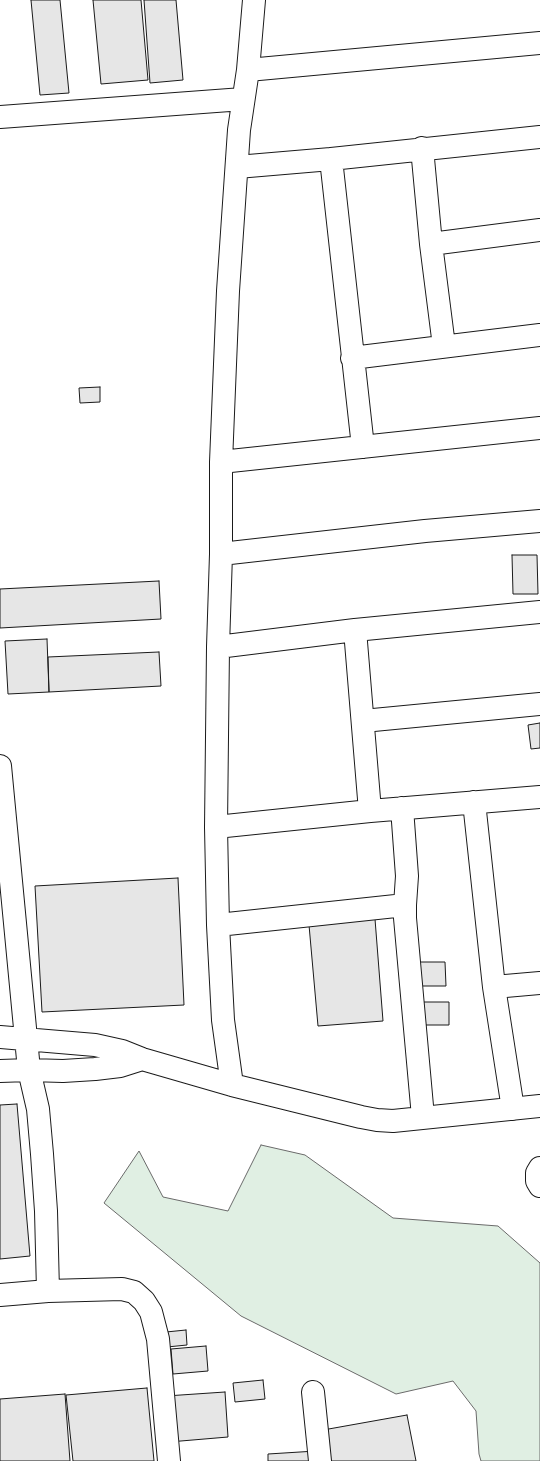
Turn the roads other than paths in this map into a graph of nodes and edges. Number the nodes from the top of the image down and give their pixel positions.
1 (254, 0) edge
2 (540, 43) edge
3 (248, 70) junction
4 (243, 98) junction
5 (0, 117) edge
6 (540, 137) edge
7 (422, 148) junction
8 (331, 159) junction
9 (237, 167) junction
10 (540, 230) edge
11 (431, 244) junction
12 (540, 334) edge
13 (444, 346) junction
14 (352, 358) junction
15 (540, 428) edge
16 (362, 447) junction
17 (221, 462) junction
18 (540, 521) edge
19 (221, 554) junction
20 (540, 612) edge
21 (355, 630) junction
22 (218, 646) junction
23 (540, 704) edge
24 (363, 721) junction
25 (0, 766) edge
26 (540, 796) edge
27 (474, 802) junction
28 (402, 808) junction
29 (370, 811) junction
30 (216, 827) junction
31 (405, 905) junction
32 (218, 925) junction
33 (540, 983) edge
34 (494, 987) junction
35 (0, 1037) edge
36 (26, 1039) junction
37 (142, 1059) junction
38 (29, 1070) junction
39 (0, 1071) edge
40 (232, 1085) junction
41 (540, 1106) edge
42 (513, 1109) junction
43 (423, 1117) junction
44 (540, 1168) edge
45 (540, 1186) edge
46 (48, 1291) junction
47 (0, 1295) edge
48 (313, 1392) dead end
49 (169, 1461) edge
50 (320, 1461) edge

1 - 3 street
2 - 3 street
3 - 4 street
4 - 5 street
4 - 9 street
6 - 7 street
7 - 8 street
7 - 11 street
8 - 9 street
8 - 14 street
9 - 17 street
10 - 11 street
11 - 13 street
12 - 13 street
13 - 14 street
14 - 16 street
15 - 16 street
16 - 17 street
17 - 19 street
18 - 19 street
19 - 22 street
20 - 21 street
21 - 22 street
21 - 24 street
22 - 30 street
23 - 24 street
24 - 29 street
25 - 36 street
26 - 27 street
27 - 28 street
27 - 34 street
28 - 29 street
28 - 31 street
29 - 30 street
30 - 32 street
31 - 32 street
31 - 43 street
32 - 40 street
33 - 34 street
34 - 42 street
35 - 36 street
36 - 37 street
36 - 38 street
37 - 38 street
37 - 40 street
38 - 39 street
38 - 46 street
40 - 43 street
41 - 42 street
42 - 43 street
44 - 45 street
46 - 47 street
46 - 49 street
48 - 50 street

